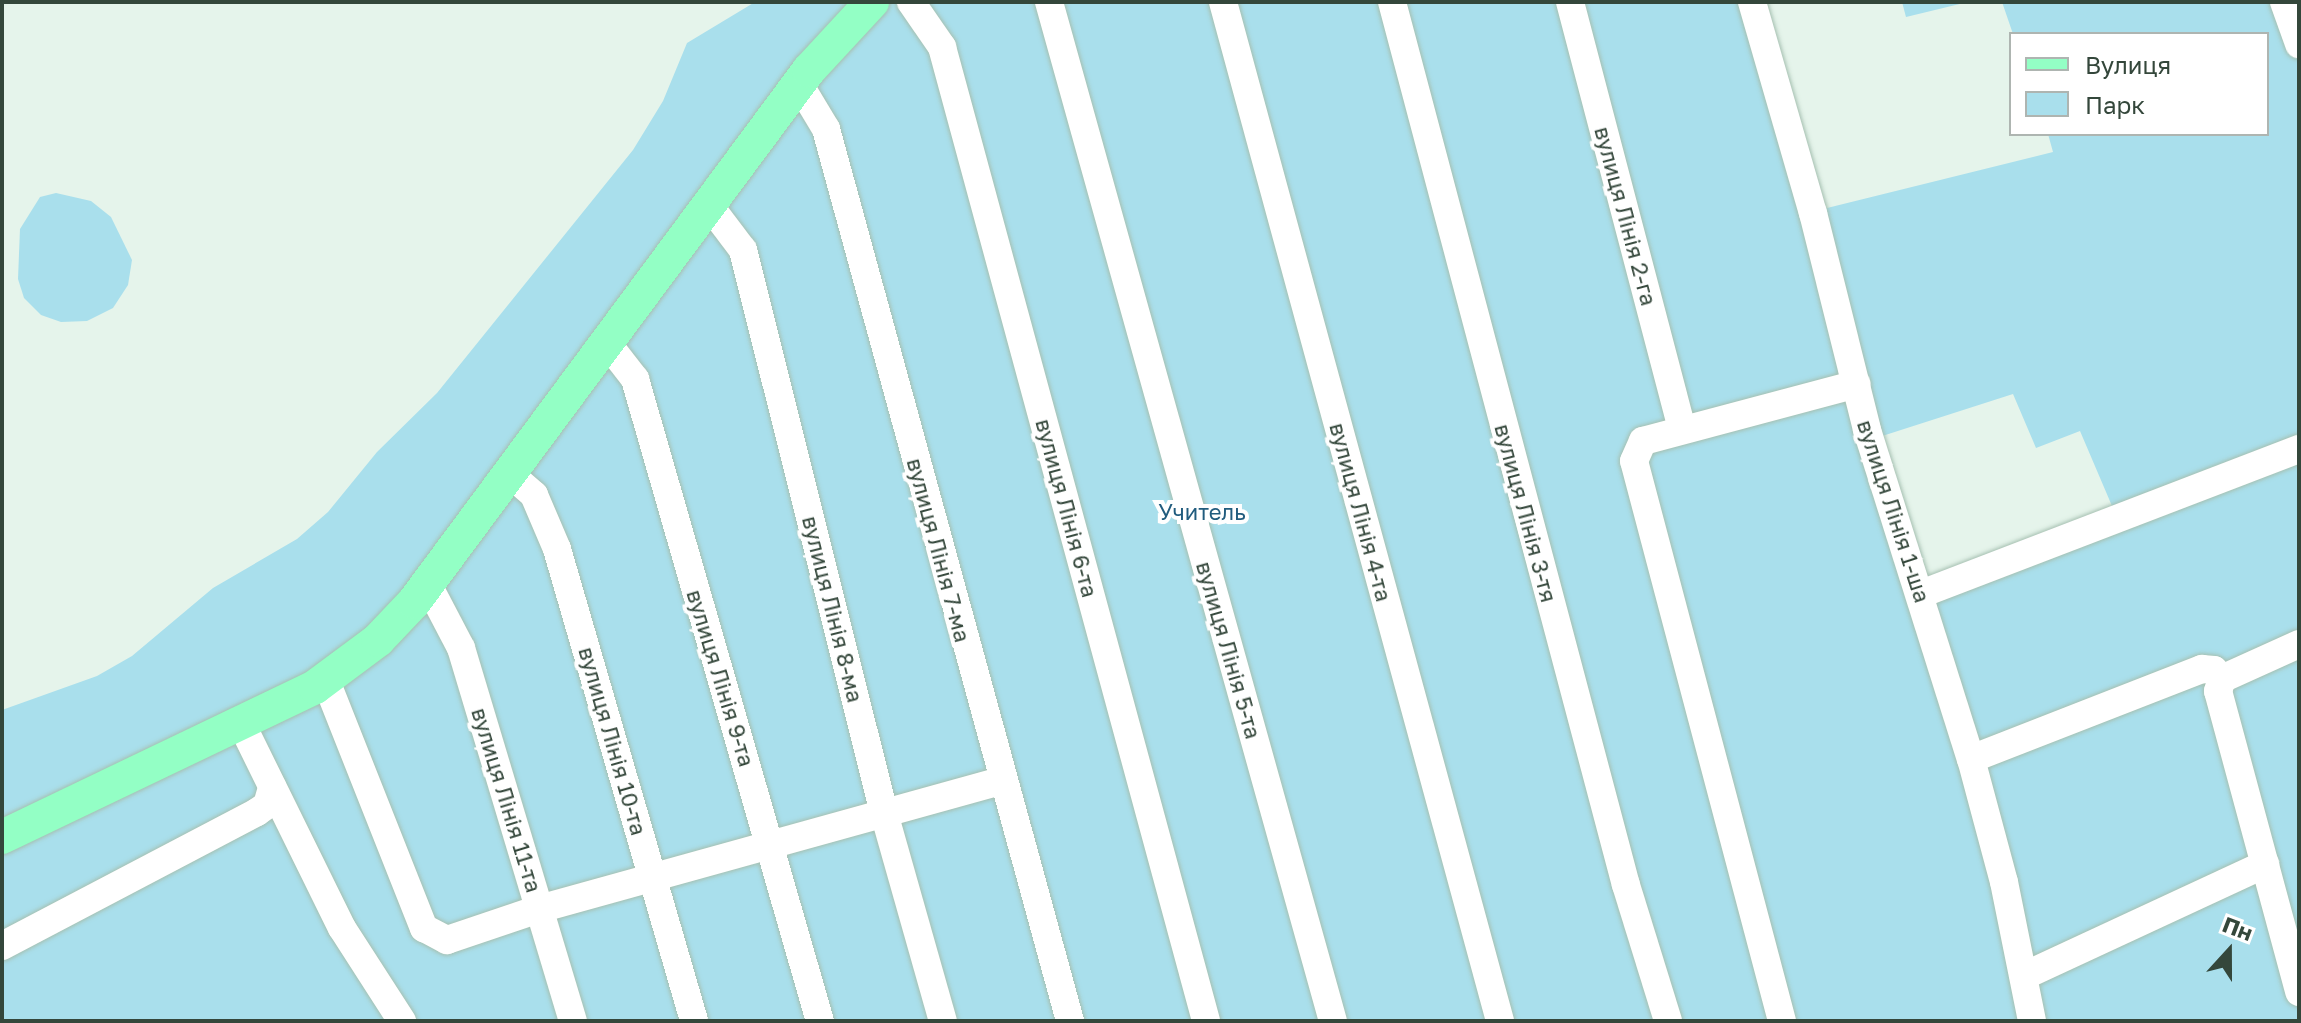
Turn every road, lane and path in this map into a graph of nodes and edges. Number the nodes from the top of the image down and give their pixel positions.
1 (872, 2) edge
2 (911, 2) edge
3 (1049, 2) edge
4 (1223, 2) edge
5 (1392, 2) edge
6 (1570, 2) edge
7 (1752, 2) edge
8 (2284, 2) edge
9 (2299, 44) edge
10 (799, 84) junction
11 (709, 205) junction
12 (607, 343) junction
13 (1857, 384) junction
14 (1682, 430) junction
15 (2299, 449) edge
16 (510, 474) junction
17 (428, 585) junction
18 (1921, 594) junction
19 (2299, 644) edge
20 (2222, 679) junction
21 (326, 681) junction
22 (242, 725) junction
23 (1971, 759) junction
24 (1001, 781) junction
25 (272, 787) junction
26 (884, 813) junction
27 (2, 837) edge
28 (771, 845) junction
29 (2265, 864) junction
30 (654, 877) junction
31 (539, 909) junction
32 (2, 946) edge
33 (2024, 976) junction
34 (2299, 992) edge
35 (402, 1021) edge
36 (573, 1021) edge
37 (694, 1021) edge
38 (820, 1021) edge
39 (943, 1021) edge
40 (1070, 1021) edge
41 (1206, 1021) edge
42 (1333, 1021) edge
43 (1500, 1021) edge
44 (1668, 1021) edge
45 (1782, 1021) edge
46 (2032, 1021) edge

1 - 10 main road
2 - 41 lane, вулиця Лінія 6-та
3 - 42 lane, вулиця Лінія 5-та
4 - 43 lane, вулиця Лінія 4-та
5 - 44 lane, вулиця Лінія 3-тя
6 - 14 lane, вулиця Лінія 2-га
7 - 13 lane, вулиця Лінія 1-ша
8 - 9 lane
10 - 11 main road
10 - 24 lane, вулиця Лінія 7-ма
11 - 12 main road
11 - 26 lane, вулиця Лінія 8-ма
12 - 16 main road
12 - 28 lane, вулиця Лінія 9-та
13 - 14 lane
13 - 18 lane, вулиця Лінія 1-ша
14 - 45 lane
15 - 18 lane
16 - 17 main road
16 - 30 lane, вулиця Лінія 10-та
17 - 21 main road
17 - 31 lane, вулиця Лінія 11-та
18 - 23 lane, вулиця Лінія 1-ша
19 - 20 lane
20 - 23 lane
20 - 29 lane
21 - 22 main road
21 - 31 lane
22 - 25 lane
22 - 27 main road
23 - 33 lane, вулиця Лінія 1-ша
24 - 26 lane
24 - 40 lane, вулиця Лінія 7-ма
25 - 32 lane
25 - 35 lane
26 - 28 lane
26 - 39 lane, вулиця Лінія 8-ма
28 - 30 lane
28 - 38 lane, вулиця Лінія 9-та
29 - 33 lane
29 - 34 lane
30 - 31 lane
30 - 37 lane, вулиця Лінія 10-та
31 - 36 lane, вулиця Лінія 11-та
33 - 46 lane, вулиця Лінія 1-ша

